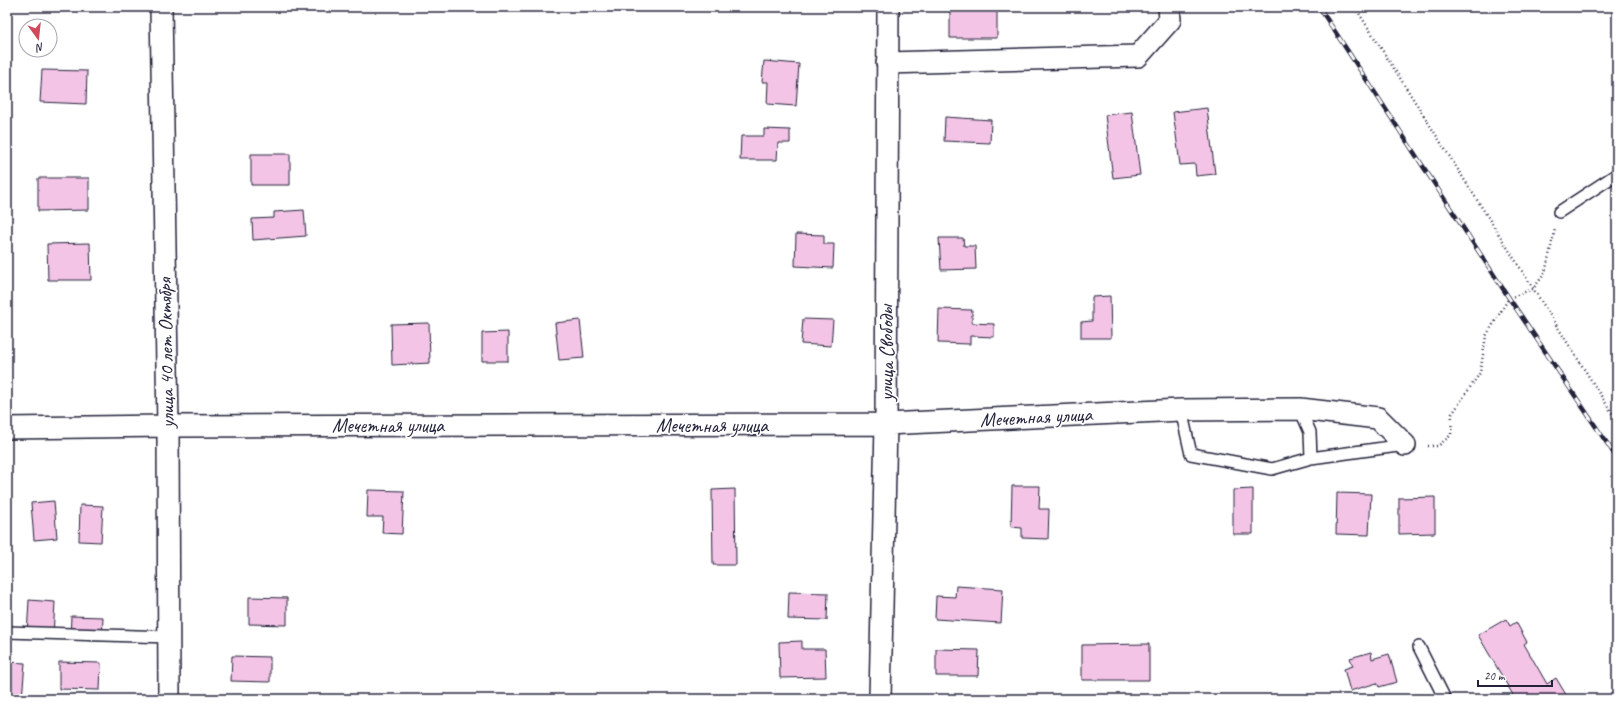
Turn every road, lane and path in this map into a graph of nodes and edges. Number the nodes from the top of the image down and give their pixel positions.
1 (161, 7) edge
2 (888, 7) edge
3 (1168, 7) edge
4 (1356, 7) edge
5 (887, 63) junction
6 (1617, 174) edge
7 (1560, 212) joint
8 (1533, 289) junction
9 (1300, 409) junction
10 (1181, 410) junction
11 (1617, 421) edge
12 (886, 424) junction
13 (168, 426) junction
14 (7, 428) edge
15 (1405, 445) junction
16 (1311, 458) junction
17 (7, 632) edge
18 (169, 637) junction
19 (1419, 647) dead end
20 (169, 699) edge
21 (880, 699) edge
22 (1445, 699) edge

1 - 13 street, улица 40 лет Октября
2 - 5 street, улица Свободы
3 - 5 street
4 - 8 path
5 - 12 street, улица Свободы
6 - 7 lane
7 - 8 path
8 - 11 path
8 - 15 path
9 - 10 street, Мечетная улица
9 - 15 street, Мечетная улица
9 - 16 lane
10 - 12 street, Мечетная улица
10 - 16 lane
12 - 13 street, Мечетная улица
12 - 21 street, улица Свободы
13 - 14 street, Мечетная улица
13 - 18 street, улица 40 лет Октября
15 - 16 lane
17 - 18 lane
18 - 20 street, улица 40 лет Октября
19 - 22 lane

